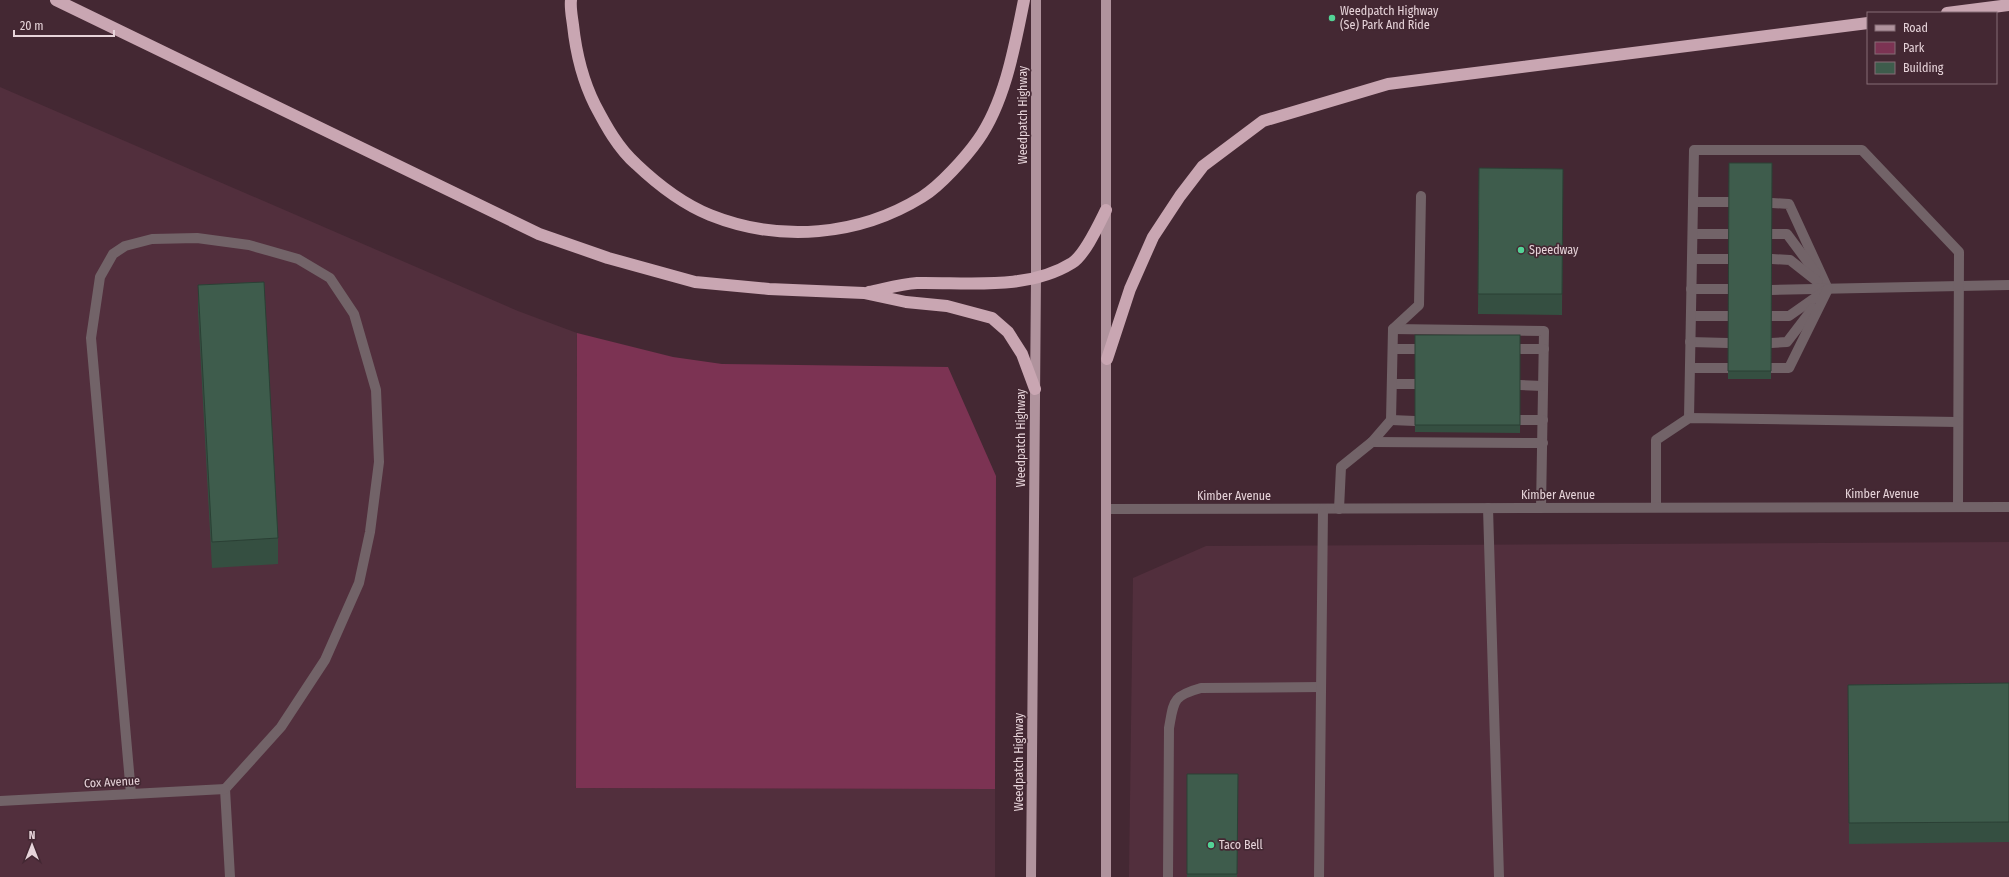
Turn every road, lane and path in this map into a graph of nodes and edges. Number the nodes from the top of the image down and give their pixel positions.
1 (56, 0) edge
2 (571, 0) edge
3 (1024, 0) edge
4 (1036, 0) edge
5 (1106, 0) edge
6 (2009, 5) edge
7 (1954, 12) edge
8 (1867, 23) edge
9 (1421, 196) dead end
10 (1693, 202) junction
11 (1729, 202) edge
12 (1772, 203) edge
13 (1106, 210) junction
14 (1693, 234) junction
15 (1729, 234) edge
16 (1772, 234) edge
17 (1692, 259) junction
18 (1729, 259) edge
19 (1772, 260) edge
20 (1036, 278) junction
21 (2009, 285) edge
22 (1960, 286) junction
23 (1691, 289) junction
24 (1729, 289) edge
25 (1828, 289) junction
26 (1771, 290) edge
27 (864, 293) junction
28 (1691, 316) junction
29 (1729, 316) edge
30 (1771, 316) edge
31 (1393, 329) junction
32 (1690, 342) junction
33 (1728, 343) edge
34 (1771, 343) edge
35 (1393, 349) junction
36 (1415, 349) edge
37 (1521, 349) edge
38 (1544, 349) junction
39 (1107, 359) junction
40 (1690, 368) junction
41 (1728, 368) edge
42 (1771, 368) edge
43 (1392, 384) junction
44 (1415, 384) edge
45 (1520, 385) edge
46 (1543, 386) junction
47 (1035, 389) junction
48 (1689, 418) junction
49 (1391, 420) junction
50 (1520, 420) edge
51 (1542, 420) junction
52 (1415, 421) edge
53 (1958, 422) junction
54 (1372, 442) junction
55 (1542, 442) junction
56 (1656, 507) junction
57 (1958, 507) junction
58 (2009, 507) edge
59 (1322, 508) junction
60 (1339, 508) junction
61 (1488, 508) junction
62 (1541, 508) junction
63 (1107, 509) junction
64 (1321, 687) junction
65 (225, 789) junction
66 (131, 794) junction
67 (0, 802) edge
68 (230, 877) edge
69 (1031, 877) edge
70 (1106, 877) edge
71 (1168, 877) edge
72 (1319, 877) edge
73 (1499, 877) edge

1 - 27 highway
2 - 3 highway
4 - 20 main road, Weedpatch Highway
5 - 13 main road
6 - 7 highway
8 - 39 highway
9 - 31 street
10 - 11 street
10 - 14 street
10 - 22 street
12 - 25 street
13 - 20 highway
13 - 39 main road
14 - 15 street
14 - 17 street
16 - 25 street
17 - 18 street
17 - 23 street
19 - 25 street
20 - 27 highway
20 - 47 main road, Weedpatch Highway
21 - 22 street
22 - 25 street
22 - 53 street
23 - 24 street
23 - 28 street
25 - 26 street
25 - 30 street
25 - 34 street
25 - 42 street
27 - 47 highway
28 - 29 street
28 - 32 street
31 - 35 street
31 - 38 street
32 - 33 street
32 - 40 street
35 - 36 street
35 - 43 street
37 - 38 street
38 - 46 street
39 - 63 main road
40 - 41 street
40 - 48 street
43 - 44 street
43 - 49 street
45 - 46 street
46 - 51 street
47 - 69 main road, Weedpatch Highway
48 - 53 street
48 - 56 street
49 - 52 street
49 - 54 street
50 - 51 street
51 - 55 street
53 - 57 street
54 - 55 street
54 - 60 street
55 - 62 street
56 - 57 street, Kimber Avenue
56 - 62 street, Kimber Avenue
57 - 58 street, Kimber Avenue
59 - 60 street, Kimber Avenue
59 - 63 street, Kimber Avenue
59 - 64 street
60 - 61 street, Kimber Avenue
61 - 62 street, Kimber Avenue
61 - 73 street
63 - 70 main road
64 - 71 street
64 - 72 street
65 - 66 street, Cox Avenue
65 - 66 street
65 - 68 street
66 - 67 street, Cox Avenue

